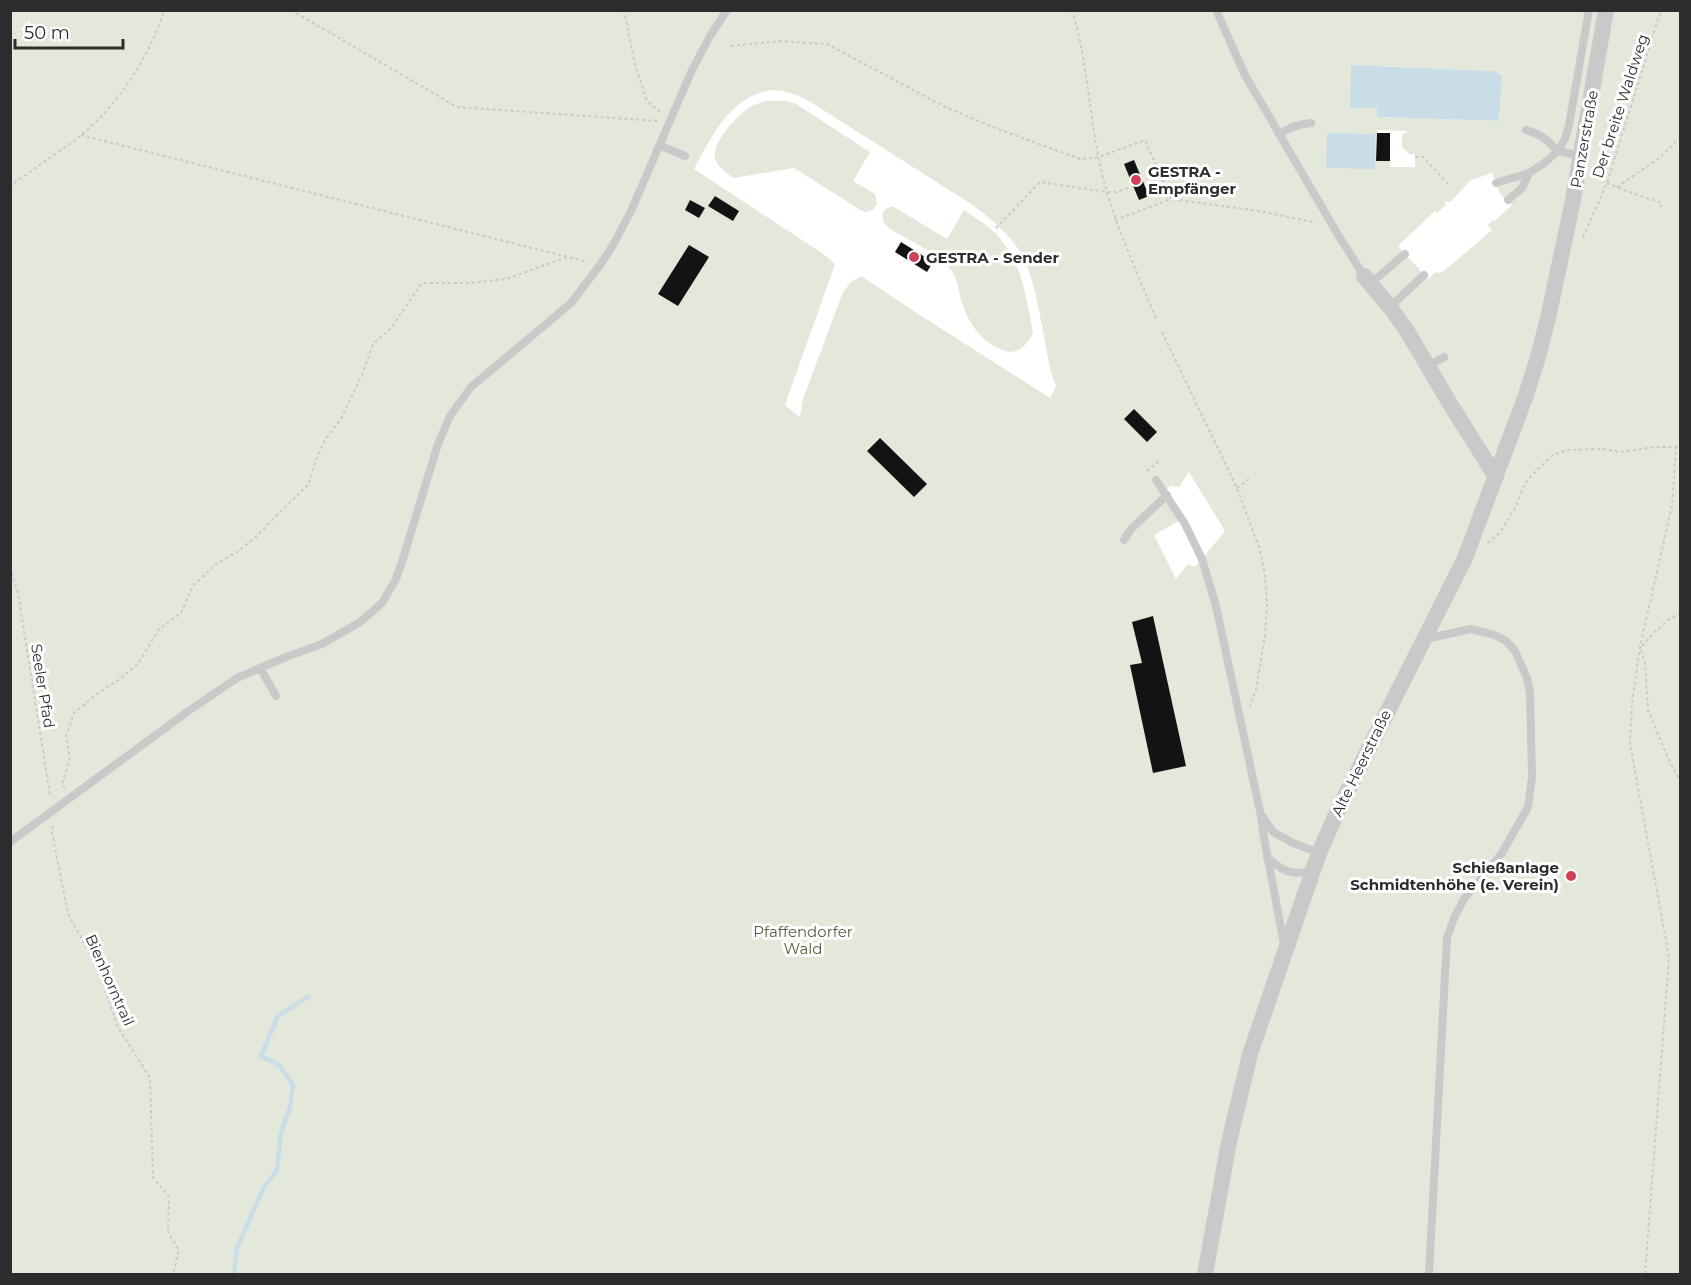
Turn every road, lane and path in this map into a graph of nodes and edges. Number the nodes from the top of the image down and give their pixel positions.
1 (164, 10) edge
2 (291, 10) edge
3 (624, 10) edge
4 (727, 10) edge
5 (1072, 10) edge
6 (1215, 10) edge
7 (1589, 10) edge
8 (1606, 10) edge
9 (1661, 10) edge
10 (731, 46) dead end
11 (670, 120) junction
12 (1311, 123) dead end
13 (1526, 130) dead end
14 (1279, 134) junction
15 (81, 135) junction
16 (1680, 138) edge
17 (659, 145) junction
18 (1558, 151) junction
19 (686, 156) dead end
20 (1581, 156) junction
21 (1099, 157) junction
22 (1415, 157) dead end
23 (1529, 173) junction
24 (1496, 183) dead end
25 (1607, 183) junction
26 (1449, 185) dead end
27 (10, 187) edge
28 (1130, 187) dead end
29 (1617, 187) junction
30 (1107, 192) junction
31 (1171, 199) junction
32 (1508, 200) dead end
33 (1659, 210) dead end
34 (1327, 215) junction
35 (1115, 220) junction
36 (996, 228) dead end
37 (1581, 239) dead end
38 (1405, 254) dead end
39 (567, 257) junction
40 (600, 265) junction
41 (1559, 267) joint
42 (1424, 275) dead end
43 (1367, 280) junction
44 (1390, 307) junction
45 (1157, 321) dead end
46 (1162, 332) dead end
47 (1444, 357) dead end
48 (1428, 366) junction
49 (1678, 447) edge
50 (1160, 460) dead end
51 (1148, 471) dead end
52 (1496, 477) junction
53 (1250, 478) dead end
54 (1156, 480) dead end
55 (1237, 488) junction
56 (1167, 495) junction
57 (1247, 502) dead end
58 (1243, 503) junction
59 (1124, 540) dead end
60 (1486, 545) dead end
61 (10, 567) edge
62 (1680, 615) edge
63 (1425, 639) junction
64 (1640, 647) junction
65 (260, 668) junction
66 (276, 696) dead end
67 (1242, 722) junction
68 (1680, 781) edge
69 (72, 797) junction
70 (59, 807) junction
71 (46, 816) junction
72 (1262, 816) junction
73 (10, 842) edge
74 (1267, 857) junction
75 (1317, 861) junction
76 (1285, 951) junction
77 (173, 1275) edge
78 (1205, 1275) edge
79 (1429, 1275) edge
80 (1645, 1275) edge

1 - 15 path
2 - 11 path
3 - 11 path
4 - 11 lane
5 - 21 path
6 - 14 lane
7 - 18 lane
8 - 20 street, Panzerstraße
9 - 25 path, Der breite Waldweg
10 - 21 path
11 - 17 lane
12 - 14 lane
13 - 18 lane
14 - 34 lane
15 - 27 path
15 - 39 path
16 - 29 path
17 - 19 lane
17 - 40 lane
18 - 20 lane
18 - 23 lane
20 - 41 street, Panzerstraße
21 - 30 path
21 - 31 path
22 - 26 path
23 - 24 lane
23 - 32 lane
25 - 29 path
25 - 37 path, Der breite Waldweg
28 - 30 path
29 - 33 path
30 - 35 path
30 - 36 path
31 - 34 path
31 - 35 path
34 - 43 lane
35 - 45 path
38 - 43 lane
39 - 40 path
39 - 69 path
40 - 65 lane
41 - 52 street, Alte Heerstraße
42 - 44 lane
43 - 44 street
44 - 48 street
46 - 55 path
47 - 48 lane
48 - 52 street
49 - 60 path
49 - 64 path
50 - 51 path
52 - 63 street, Alte Heerstraße
53 - 55 path
54 - 56 lane
55 - 58 path
56 - 59 lane
56 - 67 lane
57 - 58 path
58 - 67 path
61 - 70 path, Seeler Pfad
62 - 64 path
63 - 75 street, Alte Heerstraße
63 - 79 lane
64 - 68 path
64 - 80 path
65 - 66 lane
65 - 69 lane
67 - 72 lane
69 - 70 lane
70 - 71 lane
71 - 73 lane
71 - 77 path, Bienhorntrail
72 - 74 lane
72 - 75 lane
74 - 75 lane
74 - 76 lane
75 - 76 street, Alte Heerstraße
76 - 78 street, Alte Heerstraße

